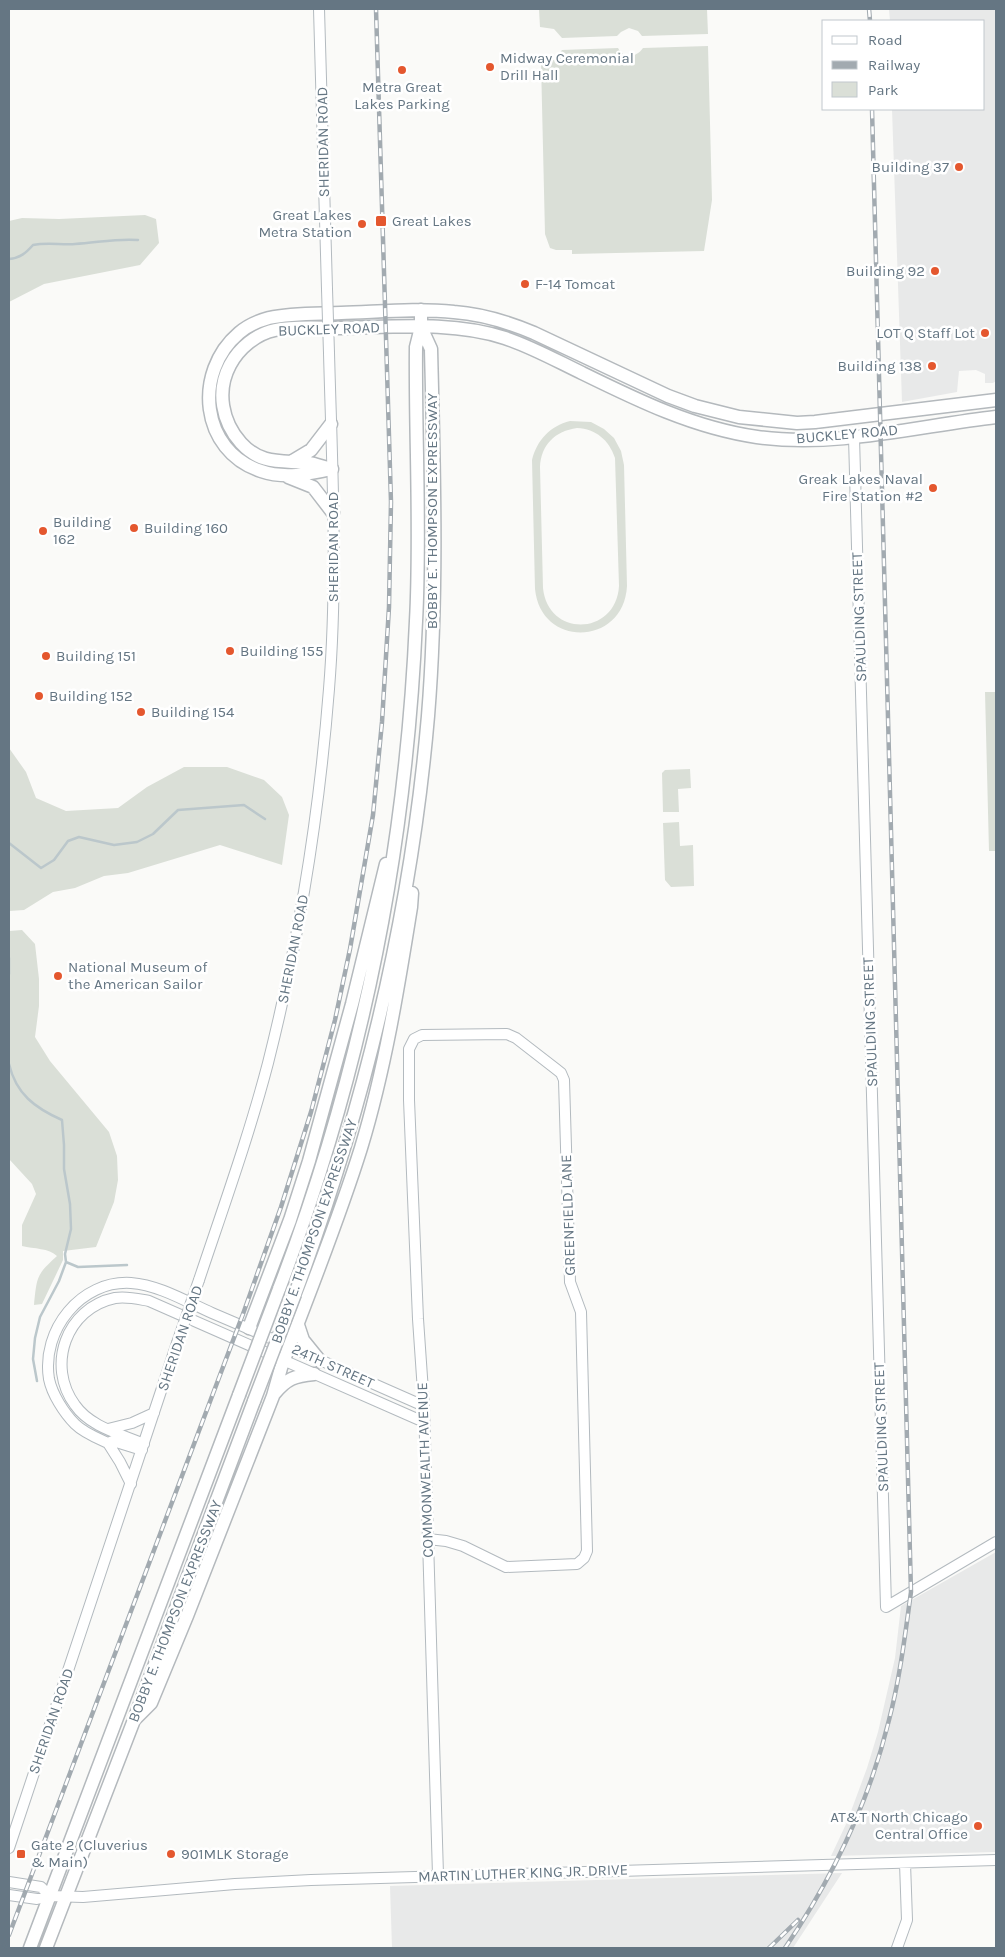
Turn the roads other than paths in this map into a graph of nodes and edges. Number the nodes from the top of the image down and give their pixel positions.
1 (319, 9) edge
2 (421, 310) junction
3 (421, 327) junction
4 (996, 400) edge
5 (996, 417) edge
6 (331, 424) junction
7 (854, 437) junction
8 (289, 464) junction
9 (332, 469) junction
10 (283, 476) junction
11 (333, 513) junction
12 (414, 833) junction
13 (396, 841) junction
14 (409, 1065) joint
15 (298, 1325) junction
16 (249, 1328) junction
17 (289, 1347) junction
18 (284, 1360) junction
19 (320, 1360) junction
20 (314, 1374) junction
21 (273, 1396) junction
22 (424, 1406) junction
23 (154, 1413) junction
24 (424, 1422) junction
25 (108, 1429) junction
26 (108, 1443) junction
27 (143, 1447) junction
28 (131, 1484) junction
29 (428, 1539) junction
30 (996, 1542) edge
31 (134, 1720) junction
32 (9, 1848) edge
33 (996, 1860) edge
34 (905, 1863) junction
35 (438, 1875) junction
36 (9, 1882) edge
37 (9, 1895) edge
38 (50, 1896) junction
39 (66, 1897) junction
40 (30, 1948) edge
41 (46, 1948) edge
42 (897, 1948) edge

1 - 6 street, SHERIDAN ROAD, bridge
2 - 3 highway, BOBBY E. THOMPSON EXPRESSWAY
2 - 4 highway, BUCKLEY ROAD
2 - 10 highway, BUCKLEY ROAD
3 - 7 highway, BUCKLEY ROAD
3 - 8 highway, BUCKLEY ROAD
3 - 12 highway, BOBBY E. THOMPSON EXPRESSWAY
3 - 13 highway, BOBBY E. THOMPSON EXPRESSWAY
5 - 7 highway, BUCKLEY ROAD
6 - 8 highway
6 - 9 street, SHERIDAN ROAD
7 - 30 street, SPAULDING STREET
8 - 9 highway, BUCKLEY ROAD
9 - 10 highway, BUCKLEY ROAD
9 - 11 street, SHERIDAN ROAD
10 - 11 highway
11 - 23 street, SHERIDAN ROAD, bridge
12 - 15 highway
12 - 31 highway, BOBBY E. THOMPSON EXPRESSWAY, bridge
13 - 16 highway
13 - 38 highway, BOBBY E. THOMPSON EXPRESSWAY, bridge
14 - 22 street, COMMONWEALTH AVENUE
14 - 29 street, GREENFIELD LANE
15 - 17 highway
15 - 19 highway
16 - 17 street, 24TH STREET
16 - 26 street, 24TH STREET
17 - 18 highway
17 - 19 street, 24TH STREET
18 - 20 street, 24TH STREET
18 - 21 highway
18 - 25 street, 24TH STREET
19 - 22 street, 24TH STREET
20 - 21 highway
20 - 24 street, 24TH STREET
21 - 31 highway
22 - 24 street, COMMONWEALTH AVENUE
23 - 25 street
23 - 27 street, SHERIDAN ROAD
24 - 29 street, COMMONWEALTH AVENUE
25 - 27 street, 24TH STREET
26 - 27 street, 24TH STREET
26 - 28 street
27 - 28 street, SHERIDAN ROAD
28 - 32 street, SHERIDAN ROAD
29 - 35 street, COMMONWEALTH AVENUE
31 - 39 highway, BOBBY E. THOMPSON EXPRESSWAY
33 - 34 street, MARTIN LUTHER KING JR. DRIVE
34 - 35 street, MARTIN LUTHER KING JR. DRIVE
34 - 42 street
35 - 39 street, MARTIN LUTHER KING JR. DRIVE
36 - 38 street, MARTIN LUTHER KING JR. DRIVE
37 - 38 street, MARTIN LUTHER KING JR. DRIVE
38 - 39 street, MARTIN LUTHER KING JR. DRIVE
38 - 40 highway
39 - 41 highway

